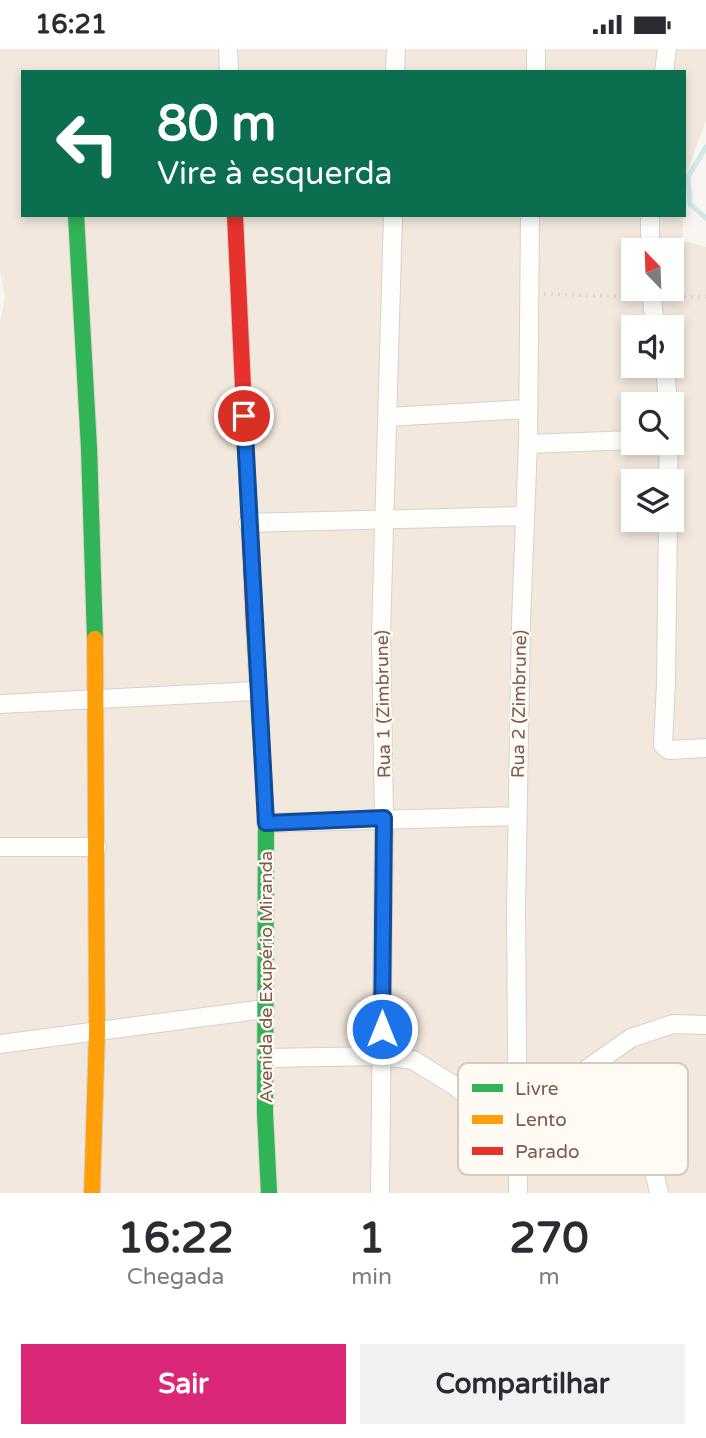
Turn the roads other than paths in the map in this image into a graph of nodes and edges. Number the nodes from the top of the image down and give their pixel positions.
1 (228, 49) edge
2 (396, 49) edge
3 (536, 49) edge
4 (667, 49) edge
5 (229, 70) edge
6 (396, 70) edge
7 (536, 70) edge
8 (664, 70) edge
9 (76, 217) edge
10 (235, 217) edge
11 (393, 217) edge
12 (530, 217) edge
13 (650, 217) edge
14 (650, 238) edge
15 (528, 409) junction
16 (387, 417) junction
17 (621, 440) edge
18 (527, 444) junction
19 (524, 516) junction
20 (385, 519) junction
21 (248, 523) junction
22 (668, 532) edge
23 (258, 691) junction
24 (97, 700) junction
25 (0, 704) edge
26 (706, 748) edge
27 (517, 816) junction
28 (384, 818) junction
29 (266, 823) junction
30 (0, 847) edge
31 (97, 847) junction
32 (265, 1009) junction
33 (706, 1025) edge
34 (97, 1033) junction
35 (0, 1045) edge
36 (382, 1056) junction
37 (266, 1058) junction
38 (516, 1063) edge
39 (596, 1063) edge
40 (458, 1091) edge
41 (517, 1175) edge
42 (655, 1175) edge
43 (92, 1193) edge
44 (269, 1193) edge
45 (380, 1193) edge
46 (518, 1193) edge
47 (659, 1193) edge

1 - 5 street
2 - 6 street
3 - 7 street
4 - 8 street
9 - 24 street
10 - 21 street, Avenida de Exupério Miranda
11 - 16 street, Rua 1 (Zimbrune)
12 - 15 street, Rua 2 (Zimbrune)
13 - 14 street
15 - 16 street
15 - 18 street, Rua 2 (Zimbrune)
16 - 20 street, Rua 1 (Zimbrune)
17 - 18 street
18 - 19 street, Rua 2 (Zimbrune)
19 - 20 street
19 - 27 street, Rua 2 (Zimbrune)
20 - 21 street
20 - 28 street, Rua 1 (Zimbrune)
21 - 23 street, Avenida de Exupério Miranda
22 - 26 street
23 - 24 street
23 - 29 street, Avenida de Exupério Miranda
24 - 25 street
24 - 31 street
27 - 28 street
27 - 38 street, Rua 2 (Zimbrune)
28 - 29 street
28 - 36 street, Rua 1 (Zimbrune)
29 - 32 street, Avenida de Exupério Miranda
30 - 31 street
31 - 34 street
32 - 34 street
32 - 37 street, Avenida de Exupério Miranda
33 - 39 street
34 - 35 street
34 - 43 street
36 - 37 street
36 - 40 street
36 - 45 street, Rua 1 (Zimbrune)
37 - 44 street, Avenida de Exupério Miranda
41 - 46 street, Rua 2 (Zimbrune)
42 - 47 street

